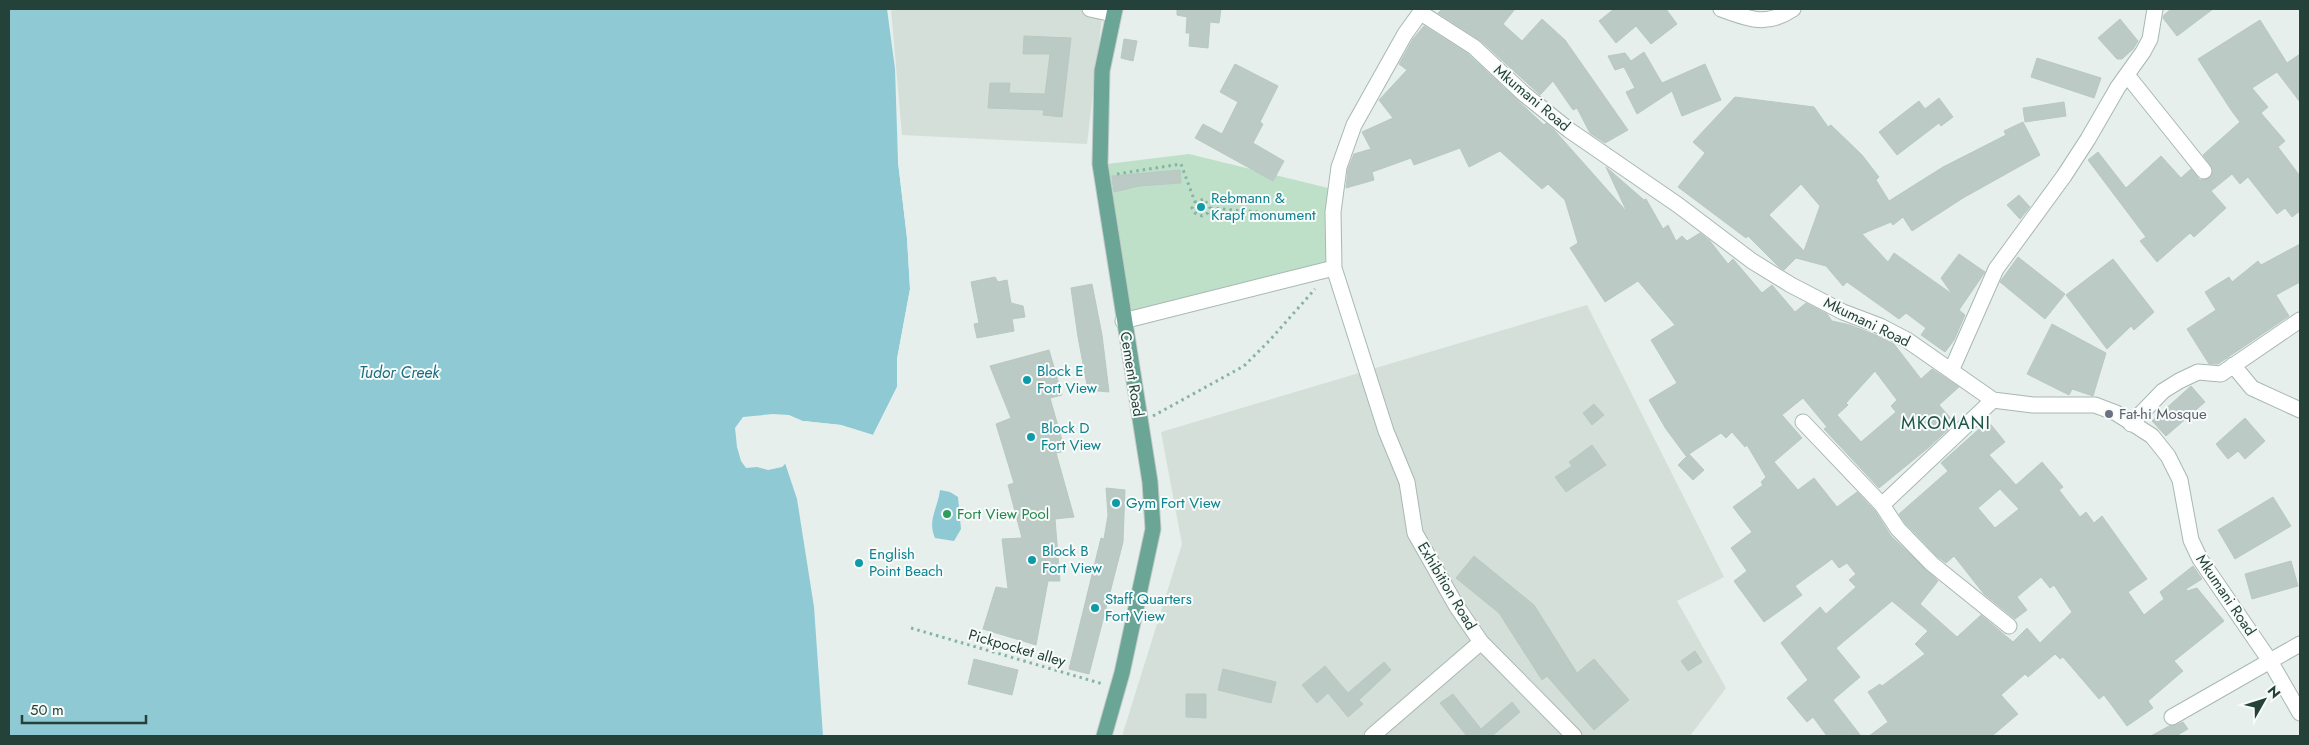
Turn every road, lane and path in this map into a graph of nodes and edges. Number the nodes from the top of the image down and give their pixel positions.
1 (1090, 9) edge
2 (1721, 9) edge
3 (1793, 9) edge
4 (2155, 9) edge
5 (1114, 11) edge
6 (1422, 11) edge
7 (2127, 75) junction
8 (2204, 171) dead end
9 (1102, 176) junction
10 (1195, 202) junction
11 (1210, 208) junction
12 (1317, 217) dead end
13 (1334, 268) junction
14 (2300, 320) edge
15 (1123, 321) junction
16 (2233, 366) junction
17 (1951, 371) junction
18 (1993, 400) junction
19 (2300, 410) edge
20 (1803, 422) dead end
21 (1140, 423) junction
22 (2131, 424) junction
23 (1882, 505) junction
24 (2009, 626) dead end
25 (910, 628) dead end
26 (1482, 642) junction
27 (2300, 644) edge
28 (2270, 661) junction
29 (1118, 689) junction
30 (2300, 713) edge
31 (2172, 717) dead end
32 (1104, 736) edge
33 (1372, 736) edge
34 (1574, 736) edge

1 - 5 street
2 - 3 street
4 - 7 street
5 - 9 main road, Cement Road
6 - 13 street, Exhibition Road
6 - 17 street, Mkumani Road
7 - 8 street
7 - 17 street
9 - 10 path
9 - 15 main road, Cement Road
10 - 11 path
10 - 11 path
11 - 12 path
13 - 15 street
13 - 21 path
13 - 26 street, Exhibition Road
14 - 16 street
15 - 21 main road, Cement Road
16 - 19 street
16 - 22 street
17 - 18 street, Mkumani Road
18 - 22 street, Mkumani Road
18 - 23 street
20 - 23 street
21 - 29 main road, Cement Road
22 - 28 street, Mkumani Road
23 - 24 street
25 - 29 path, Pickpocket alley
26 - 33 street
26 - 34 street, Exhibition Road
27 - 28 street
28 - 30 street, Mkumani Road
28 - 31 street
29 - 32 main road, Cement Road

